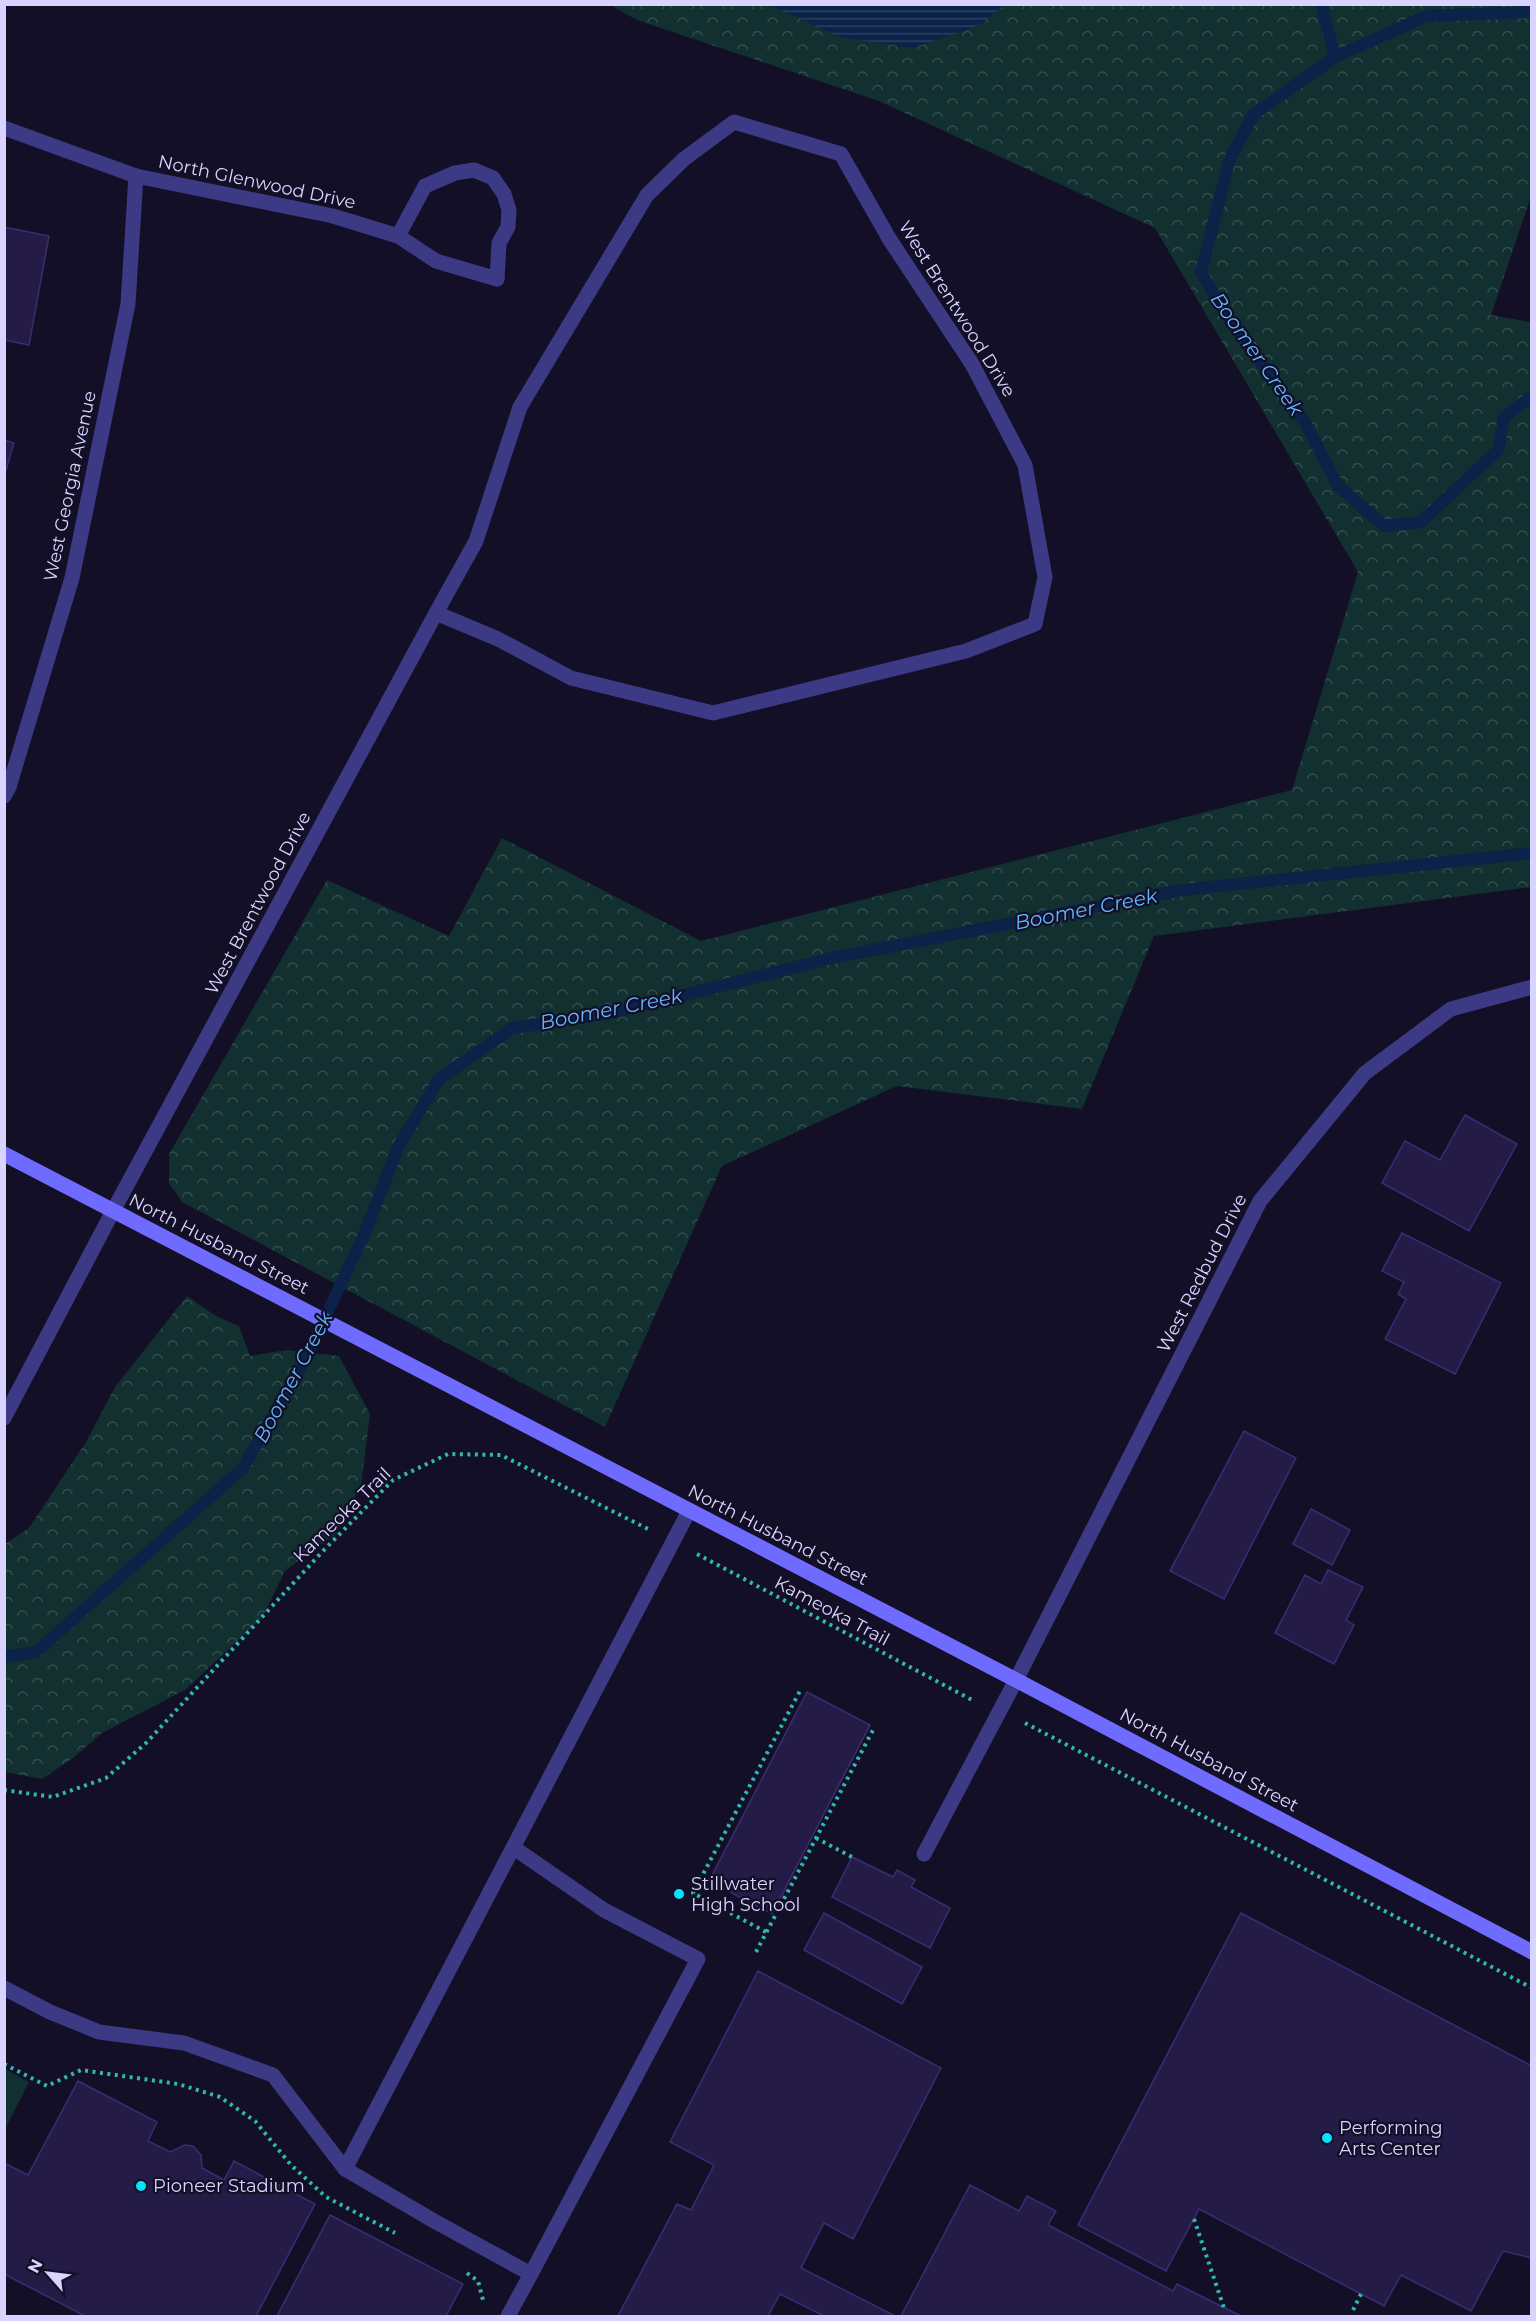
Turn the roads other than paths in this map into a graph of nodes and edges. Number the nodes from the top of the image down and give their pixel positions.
1 (4, 128) edge
2 (136, 176) junction
3 (398, 236) junction
4 (436, 613) junction
5 (4, 796) edge
6 (1532, 987) edge
7 (4, 1154) edge
8 (113, 1211) junction
9 (4, 1418) edge
10 (689, 1511) junction
11 (1016, 1680) junction
12 (514, 1848) junction
13 (924, 1854) dead end
14 (1532, 1952) edge
15 (4, 1988) edge
16 (345, 2169) junction
17 (531, 2274) junction
18 (508, 2316) edge

1 - 2 street, North Glenwood Drive
2 - 3 street, North Glenwood Drive
2 - 5 street, West Georgia Avenue
3 - 3 street, North Glenwood Drive
4 - 4 street, West Brentwood Drive
4 - 8 street, West Brentwood Drive
6 - 11 street, West Redbud Drive
7 - 8 street, North Husband Street
8 - 9 street, West Brentwood Drive
8 - 10 street, North Husband Street
10 - 11 street, North Husband Street
10 - 12 street
11 - 13 street, West Redbud Drive
11 - 14 street, North Husband Street
12 - 16 street
12 - 17 street
15 - 16 street
16 - 17 street
17 - 18 street

